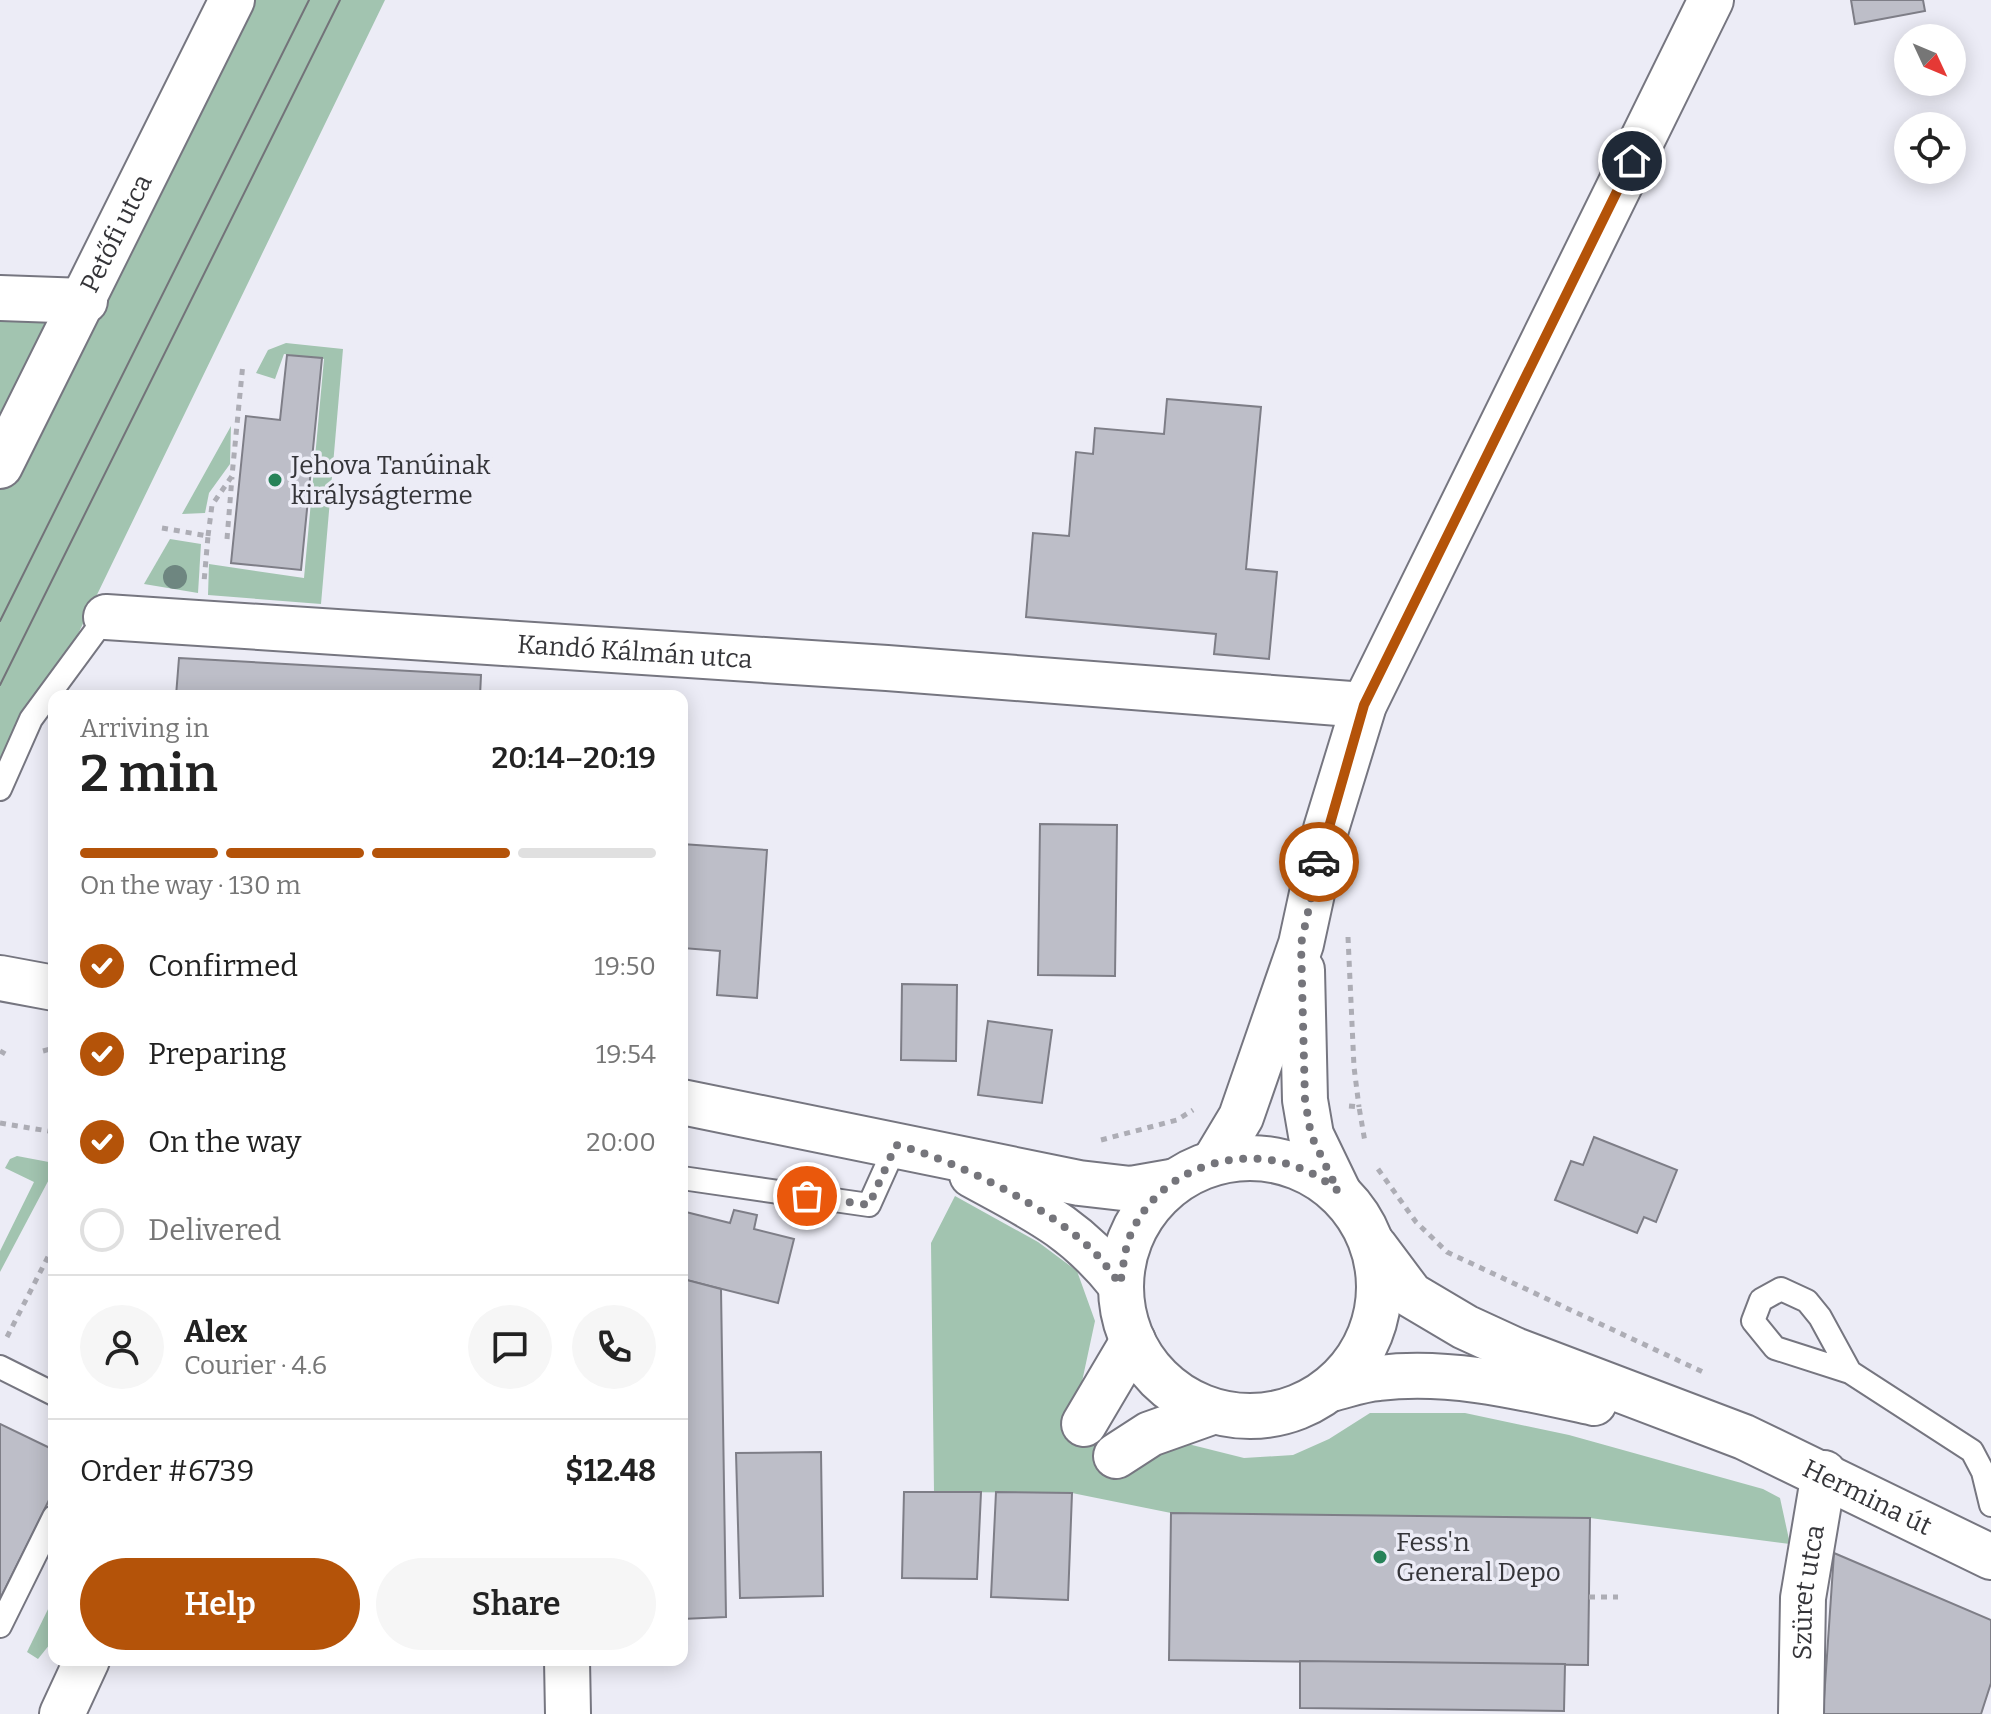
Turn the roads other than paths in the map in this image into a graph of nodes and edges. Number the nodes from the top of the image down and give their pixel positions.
1 (232, 0) edge
2 (1711, 0) edge
3 (0, 298) edge
4 (85, 301) junction
5 (0, 466) edge
6 (106, 617) joint
7 (52, 690) edge
8 (48, 696) edge
9 (1364, 705) junction
10 (0, 789) edge
11 (1301, 944) junction
12 (0, 978) edge
13 (48, 987) edge
14 (688, 1103) edge
15 (916, 1150) junction
16 (1214, 1162) junction
17 (688, 1179) edge
18 (1171, 1182) junction
19 (1338, 1191) junction
20 (1375, 1247) junction
21 (1120, 1284) junction
22 (1133, 1341) junction
23 (0, 1367) edge
24 (1850, 1372) dead end
25 (1331, 1389) junction
26 (48, 1391) edge
27 (1212, 1412) junction
28 (1084, 1424) dead end
29 (1744, 1437) junction
30 (1116, 1456) dead end
31 (1824, 1473) junction
32 (1991, 1505) edge
33 (48, 1529) edge
34 (1988, 1545) edge
35 (0, 1626) edge
36 (84, 1666) edge
37 (567, 1666) edge
38 (62, 1714) edge
39 (568, 1714) edge
40 (1801, 1714) edge

1 - 4 main road, Petőfi utca
2 - 9 main road
3 - 4 main road
4 - 5 main road, Petőfi utca
6 - 7 lane, Kandó Kálmán utca
6 - 9 main road, Kandó Kálmán utca
8 - 10 lane, Kandó Kálmán utca
9 - 11 main road
11 - 16 main road
11 - 19 main road
12 - 13 main road
14 - 15 main road
15 - 17 lane
15 - 18 main road
15 - 21 main road
16 - 18 main road
16 - 19 main road
18 - 21 main road
19 - 20 main road
20 - 25 main road
20 - 29 main road
21 - 22 main road
22 - 27 main road
22 - 28 main road
23 - 26 lane
24 - 32 lane
25 - 27 main road
25 - 29 main road
27 - 30 main road
29 - 31 main road, Hermina út
31 - 34 main road, Hermina út
31 - 40 main road, Szüret utca
33 - 35 lane
36 - 38 main road
37 - 39 main road

